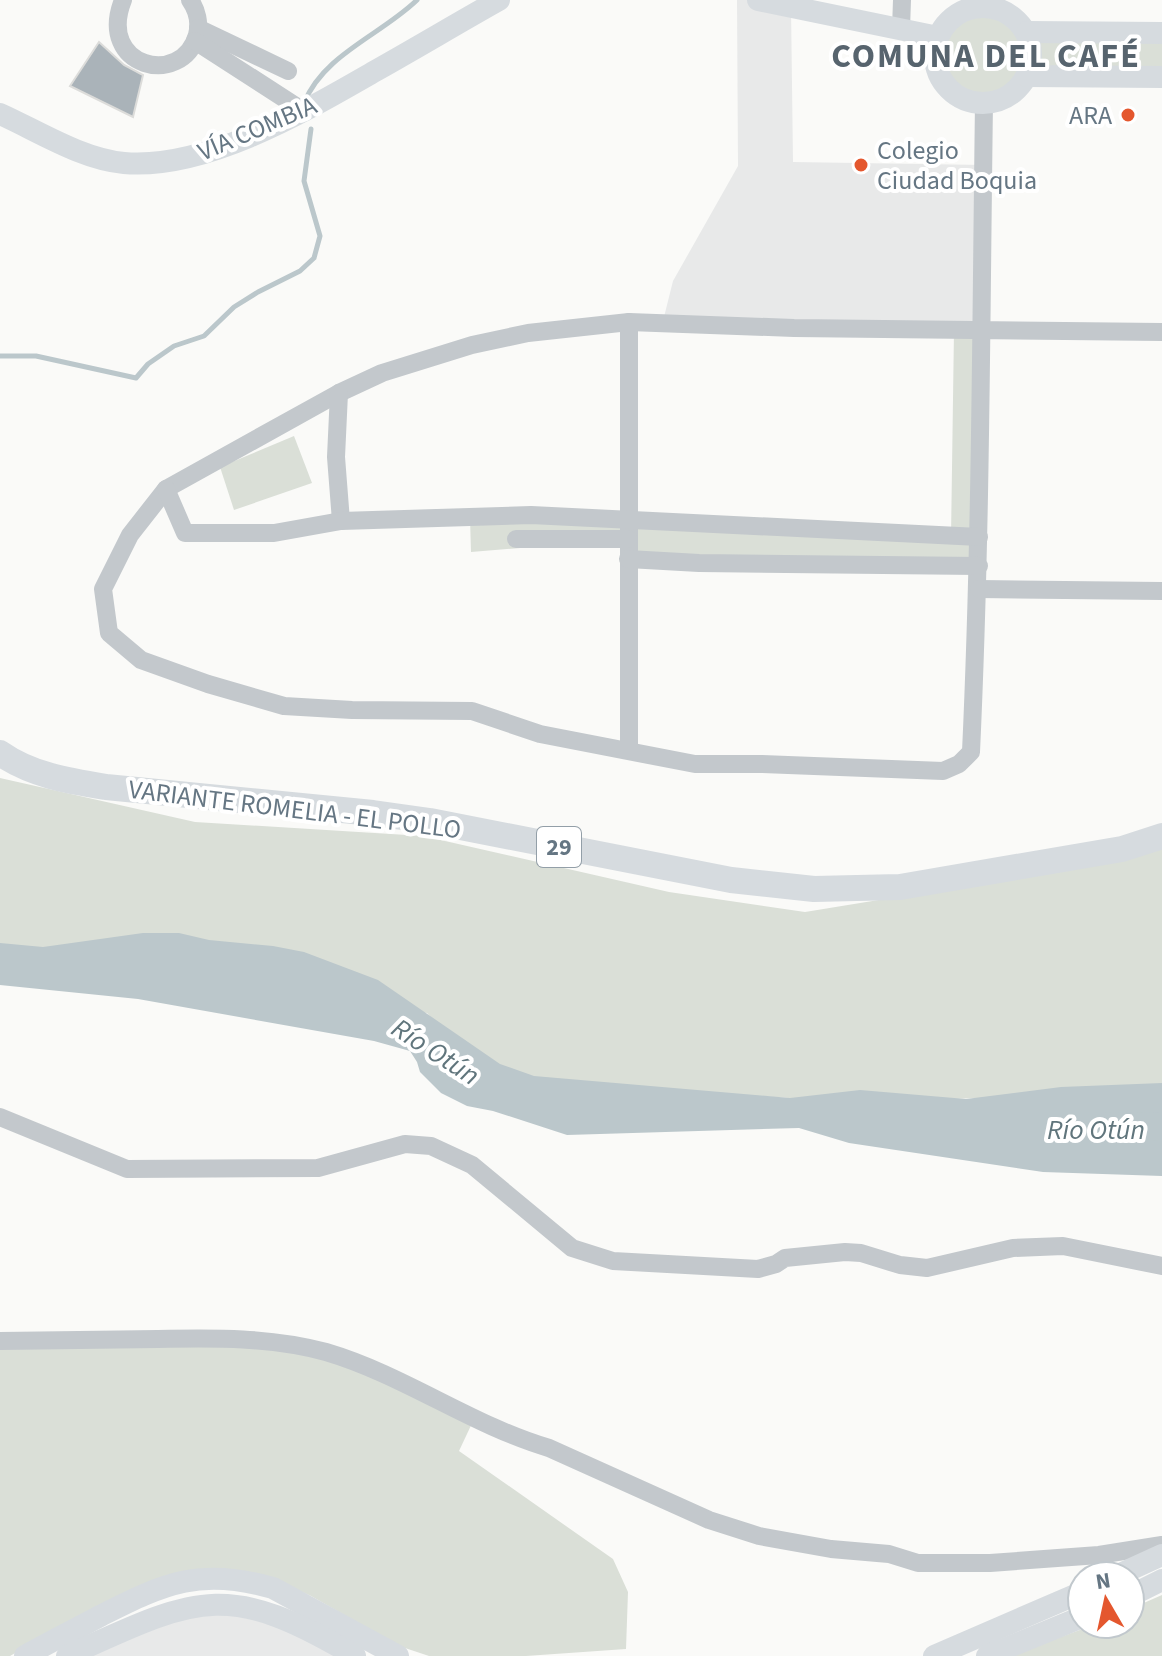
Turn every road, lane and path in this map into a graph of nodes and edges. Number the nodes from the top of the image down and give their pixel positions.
1 (123, 0) edge
2 (190, 0) edge
3 (499, 0) edge
4 (758, 0) edge
5 (902, 0) edge
6 (984, 3) edge
7 (901, 29) junction
8 (1027, 32) junction
9 (1162, 33) edge
10 (197, 35) junction
11 (938, 37) junction
12 (288, 71) dead end
13 (1027, 76) junction
14 (1162, 77) edge
15 (984, 103) junction
16 (305, 112) junction
17 (0, 114) edge
18 (629, 322) junction
19 (982, 330) junction
20 (1162, 332) edge
21 (339, 393) junction
22 (166, 489) junction
23 (628, 520) junction
24 (341, 521) junction
25 (979, 537) junction
26 (516, 539) dead end
27 (628, 539) junction
28 (628, 559) junction
29 (979, 566) junction
30 (979, 589) junction
31 (1162, 591) edge
32 (629, 750) junction
33 (0, 753) edge
34 (1162, 836) edge
35 (0, 1117) edge
36 (1162, 1266) edge
37 (0, 1341) edge
38 (1162, 1545) edge
39 (1066, 1599) edge
40 (1066, 1624) edge
41 (25, 1656) edge
42 (67, 1656) edge
43 (355, 1656) edge
44 (398, 1656) edge
45 (934, 1656) edge
46 (987, 1656) edge

1 - 10 street
2 - 10 street
3 - 16 main road, VÍA COMBIA
4 - 7 main road
5 - 7 street
6 - 8 main road
6 - 11 main road
7 - 11 main road
8 - 9 main road
8 - 13 main road
10 - 12 street
10 - 16 street
11 - 15 main road
13 - 14 main road
13 - 15 main road
15 - 19 street
16 - 17 main road, VÍA COMBIA
18 - 19 street
18 - 21 street
18 - 23 street
19 - 20 street
19 - 25 street
21 - 22 street
21 - 24 street
22 - 24 street
22 - 32 street
23 - 24 street
23 - 25 street
23 - 27 street
25 - 29 street
26 - 27 street
27 - 28 street
28 - 29 street
28 - 32 street
29 - 30 street
30 - 31 street
30 - 32 street
33 - 34 highway, VARIANTE ROMELIA - EL POLLO / 29
35 - 36 street
37 - 38 street
39 - 45 main road
40 - 46 main road
41 - 44 main road
42 - 43 main road

